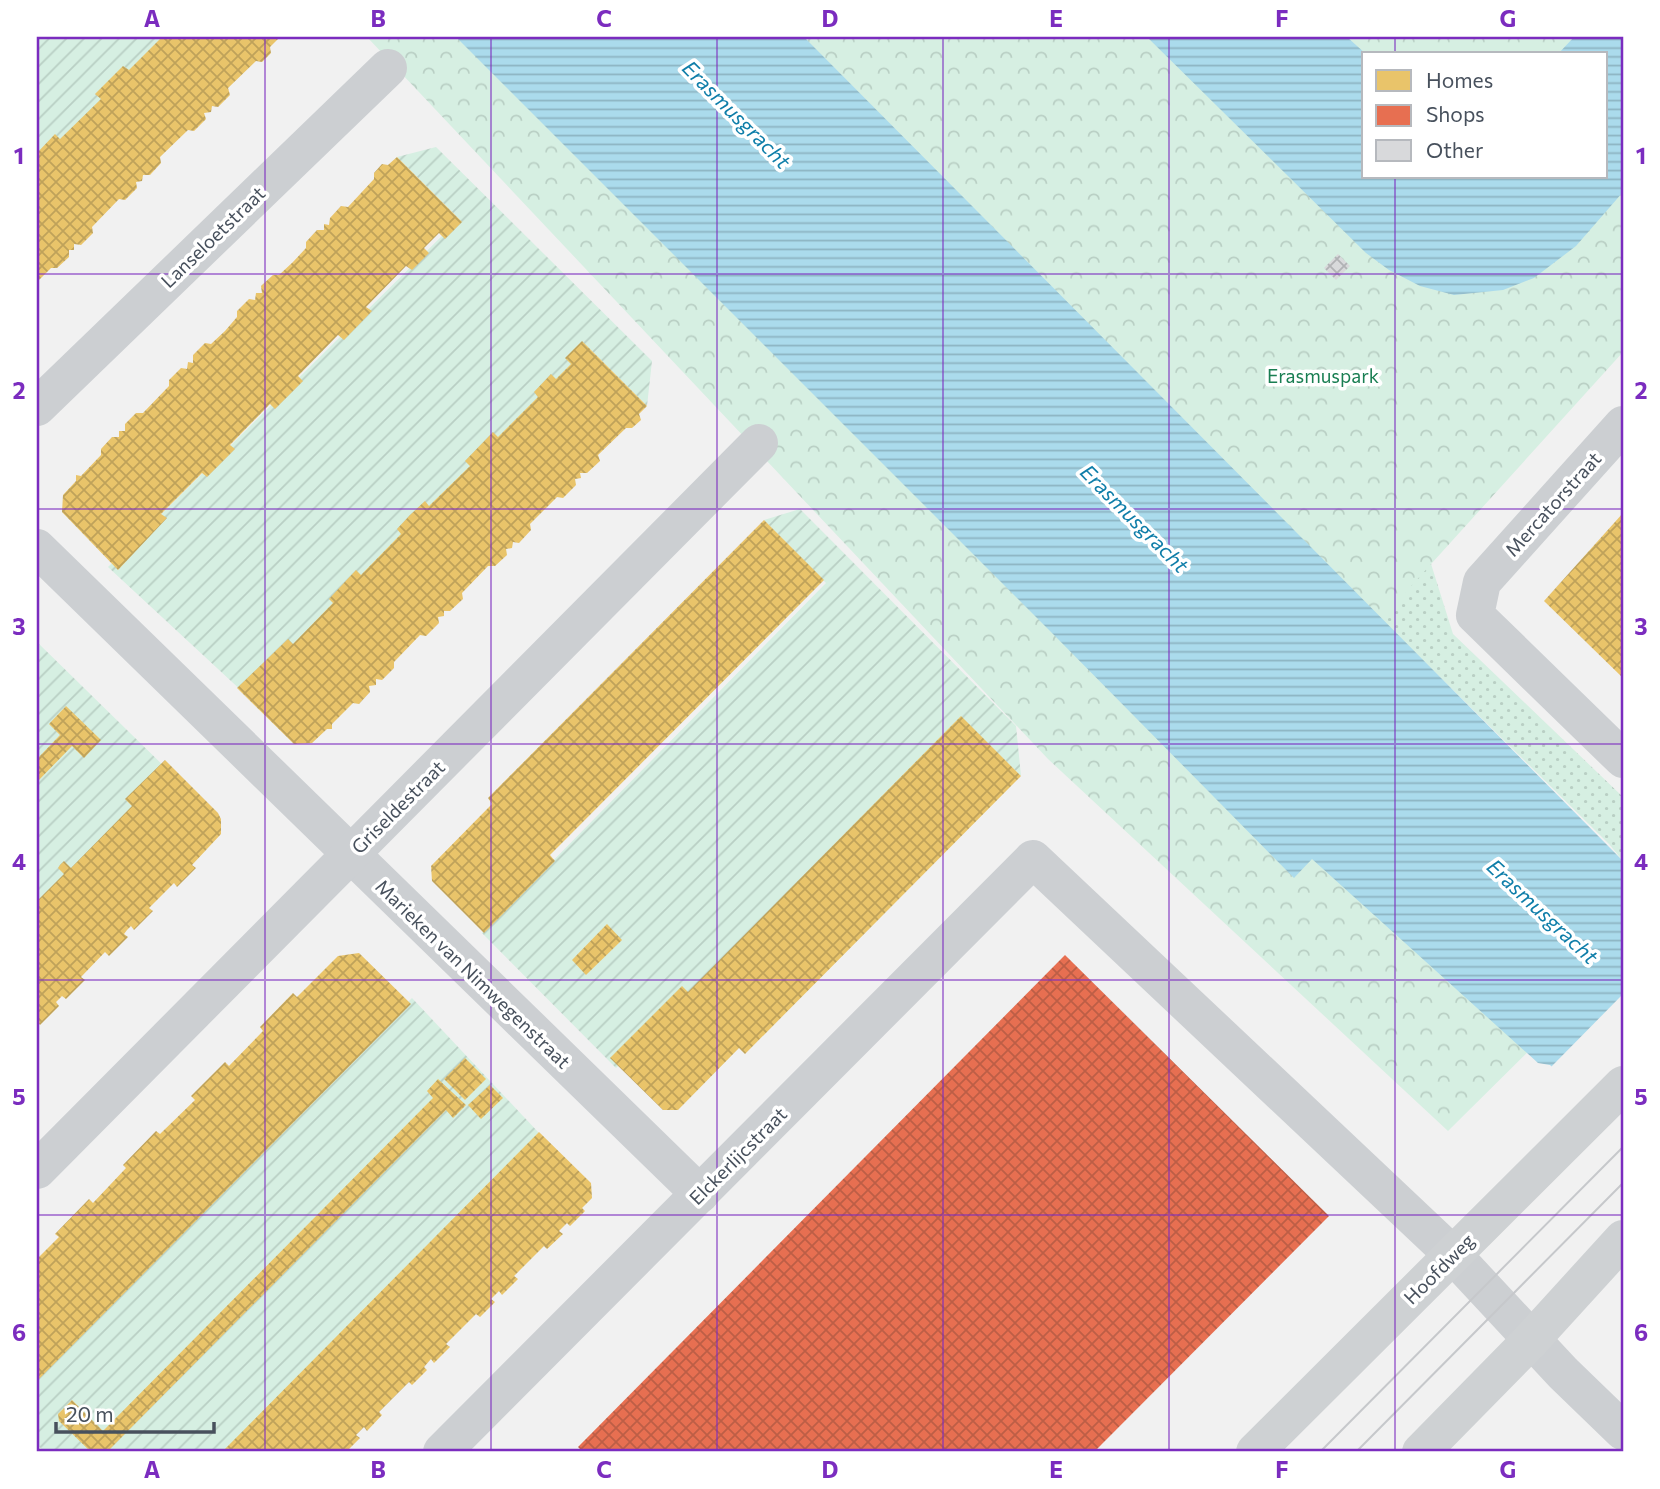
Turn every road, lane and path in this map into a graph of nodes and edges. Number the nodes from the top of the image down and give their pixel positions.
1 (388, 68) dead end
2 (37, 407) edge
3 (1623, 425) edge
4 (759, 443) dead end
5 (37, 548) edge
6 (1623, 759) edge
7 (351, 855) junction
8 (1623, 1085) edge
9 (37, 1170) edge
10 (700, 1194) junction
11 (1623, 1239) edge
12 (1452, 1255) junction
13 (1531, 1340) junction
14 (1623, 1431) edge
15 (442, 1452) edge
16 (1255, 1452) edge
17 (1421, 1452) edge

1 - 2 street, Lanseloetstraat
3 - 6 street, Mercatorstraat
4 - 7 street, Griseldestraat
5 - 7 street, Marieken van Nimwegenstraat
7 - 9 street, Griseldestraat
7 - 10 street, Marieken van Nimwegenstraat
8 - 12 street, Hoofdweg
10 - 12 street, Elckerlijcstraat
10 - 15 street, Elckerlijcstraat
11 - 13 street
12 - 13 street
12 - 16 street, Hoofdweg
13 - 14 street
13 - 17 street

